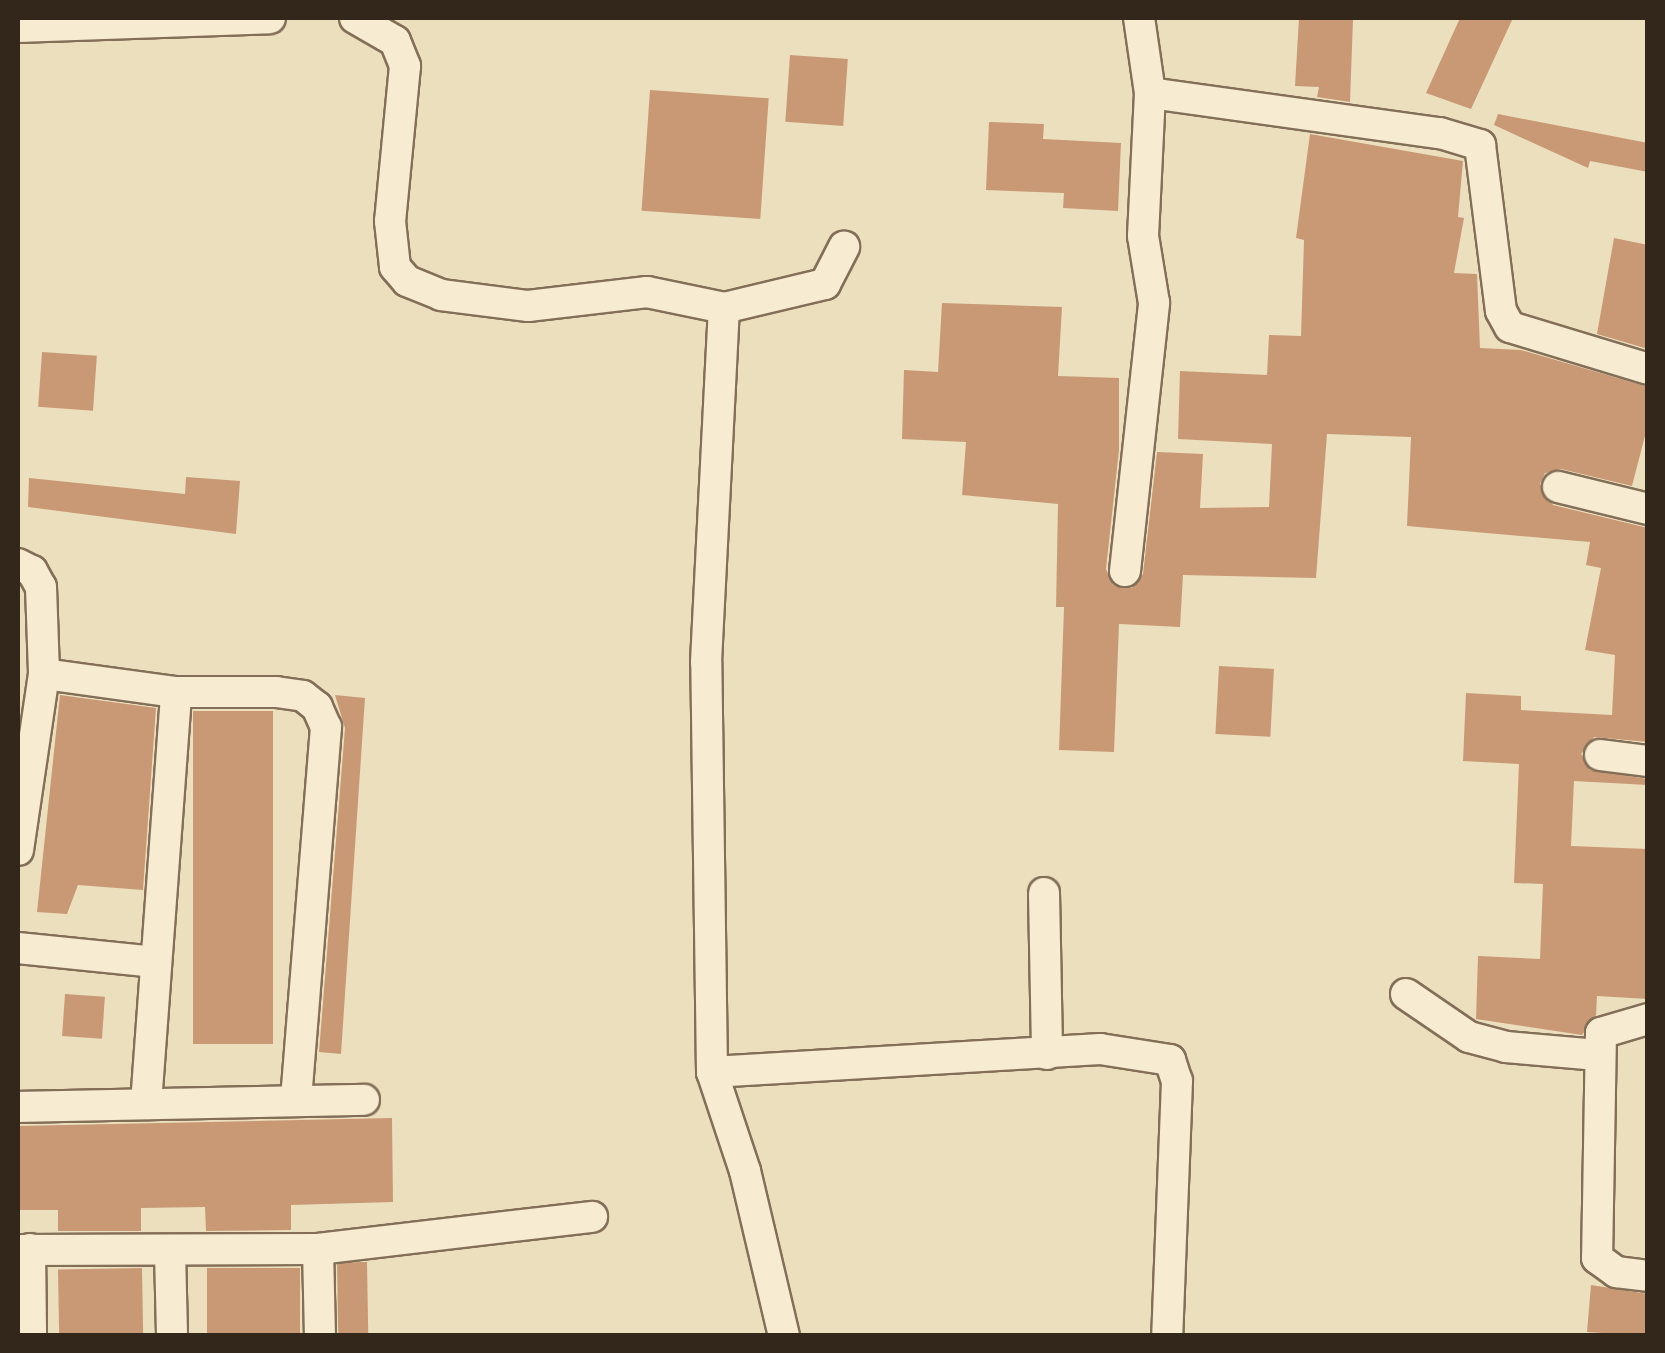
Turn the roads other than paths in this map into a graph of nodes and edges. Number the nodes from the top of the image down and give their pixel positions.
1 (270, 18) edge
2 (355, 18) edge
3 (1139, 18) edge
4 (18, 27) edge
5 (1150, 93) junction
6 (844, 247) dead end
7 (724, 308) junction
8 (1648, 369) edge
9 (1558, 487) dead end
10 (1648, 508) edge
11 (18, 564) edge
12 (1125, 571) dead end
13 (44, 674) junction
14 (176, 692) junction
15 (1600, 755) dead end
16 (1648, 761) edge
17 (18, 850) edge
18 (1044, 893) dead end
19 (18, 948) edge
20 (154, 962) junction
21 (1406, 994) dead end
22 (1648, 1019) edge
23 (1048, 1054) junction
24 (1598, 1055) junction
25 (712, 1072) junction
26 (296, 1099) junction
27 (364, 1100) dead end
28 (146, 1104) junction
29 (18, 1107) edge
30 (592, 1217) dead end
31 (24, 1249) edge
32 (318, 1249) junction
33 (170, 1252) junction
34 (1648, 1276) edge
35 (31, 1336) edge
36 (172, 1336) edge
37 (320, 1336) edge
38 (784, 1336) edge
39 (1168, 1336) edge

1 - 4 street
2 - 7 street
3 - 5 street
5 - 8 street
5 - 12 street
6 - 7 street
7 - 25 street
9 - 10 street
11 - 13 street
13 - 14 street
13 - 17 street
14 - 20 street
14 - 26 street
15 - 16 street
18 - 23 street
19 - 20 street
20 - 28 street
21 - 24 street
22 - 24 street
23 - 25 street
23 - 39 street
24 - 34 street
25 - 38 street
26 - 27 street
26 - 28 street
28 - 29 street
30 - 32 street
31 - 33 street
31 - 35 street
32 - 33 street
32 - 37 street
33 - 36 street

